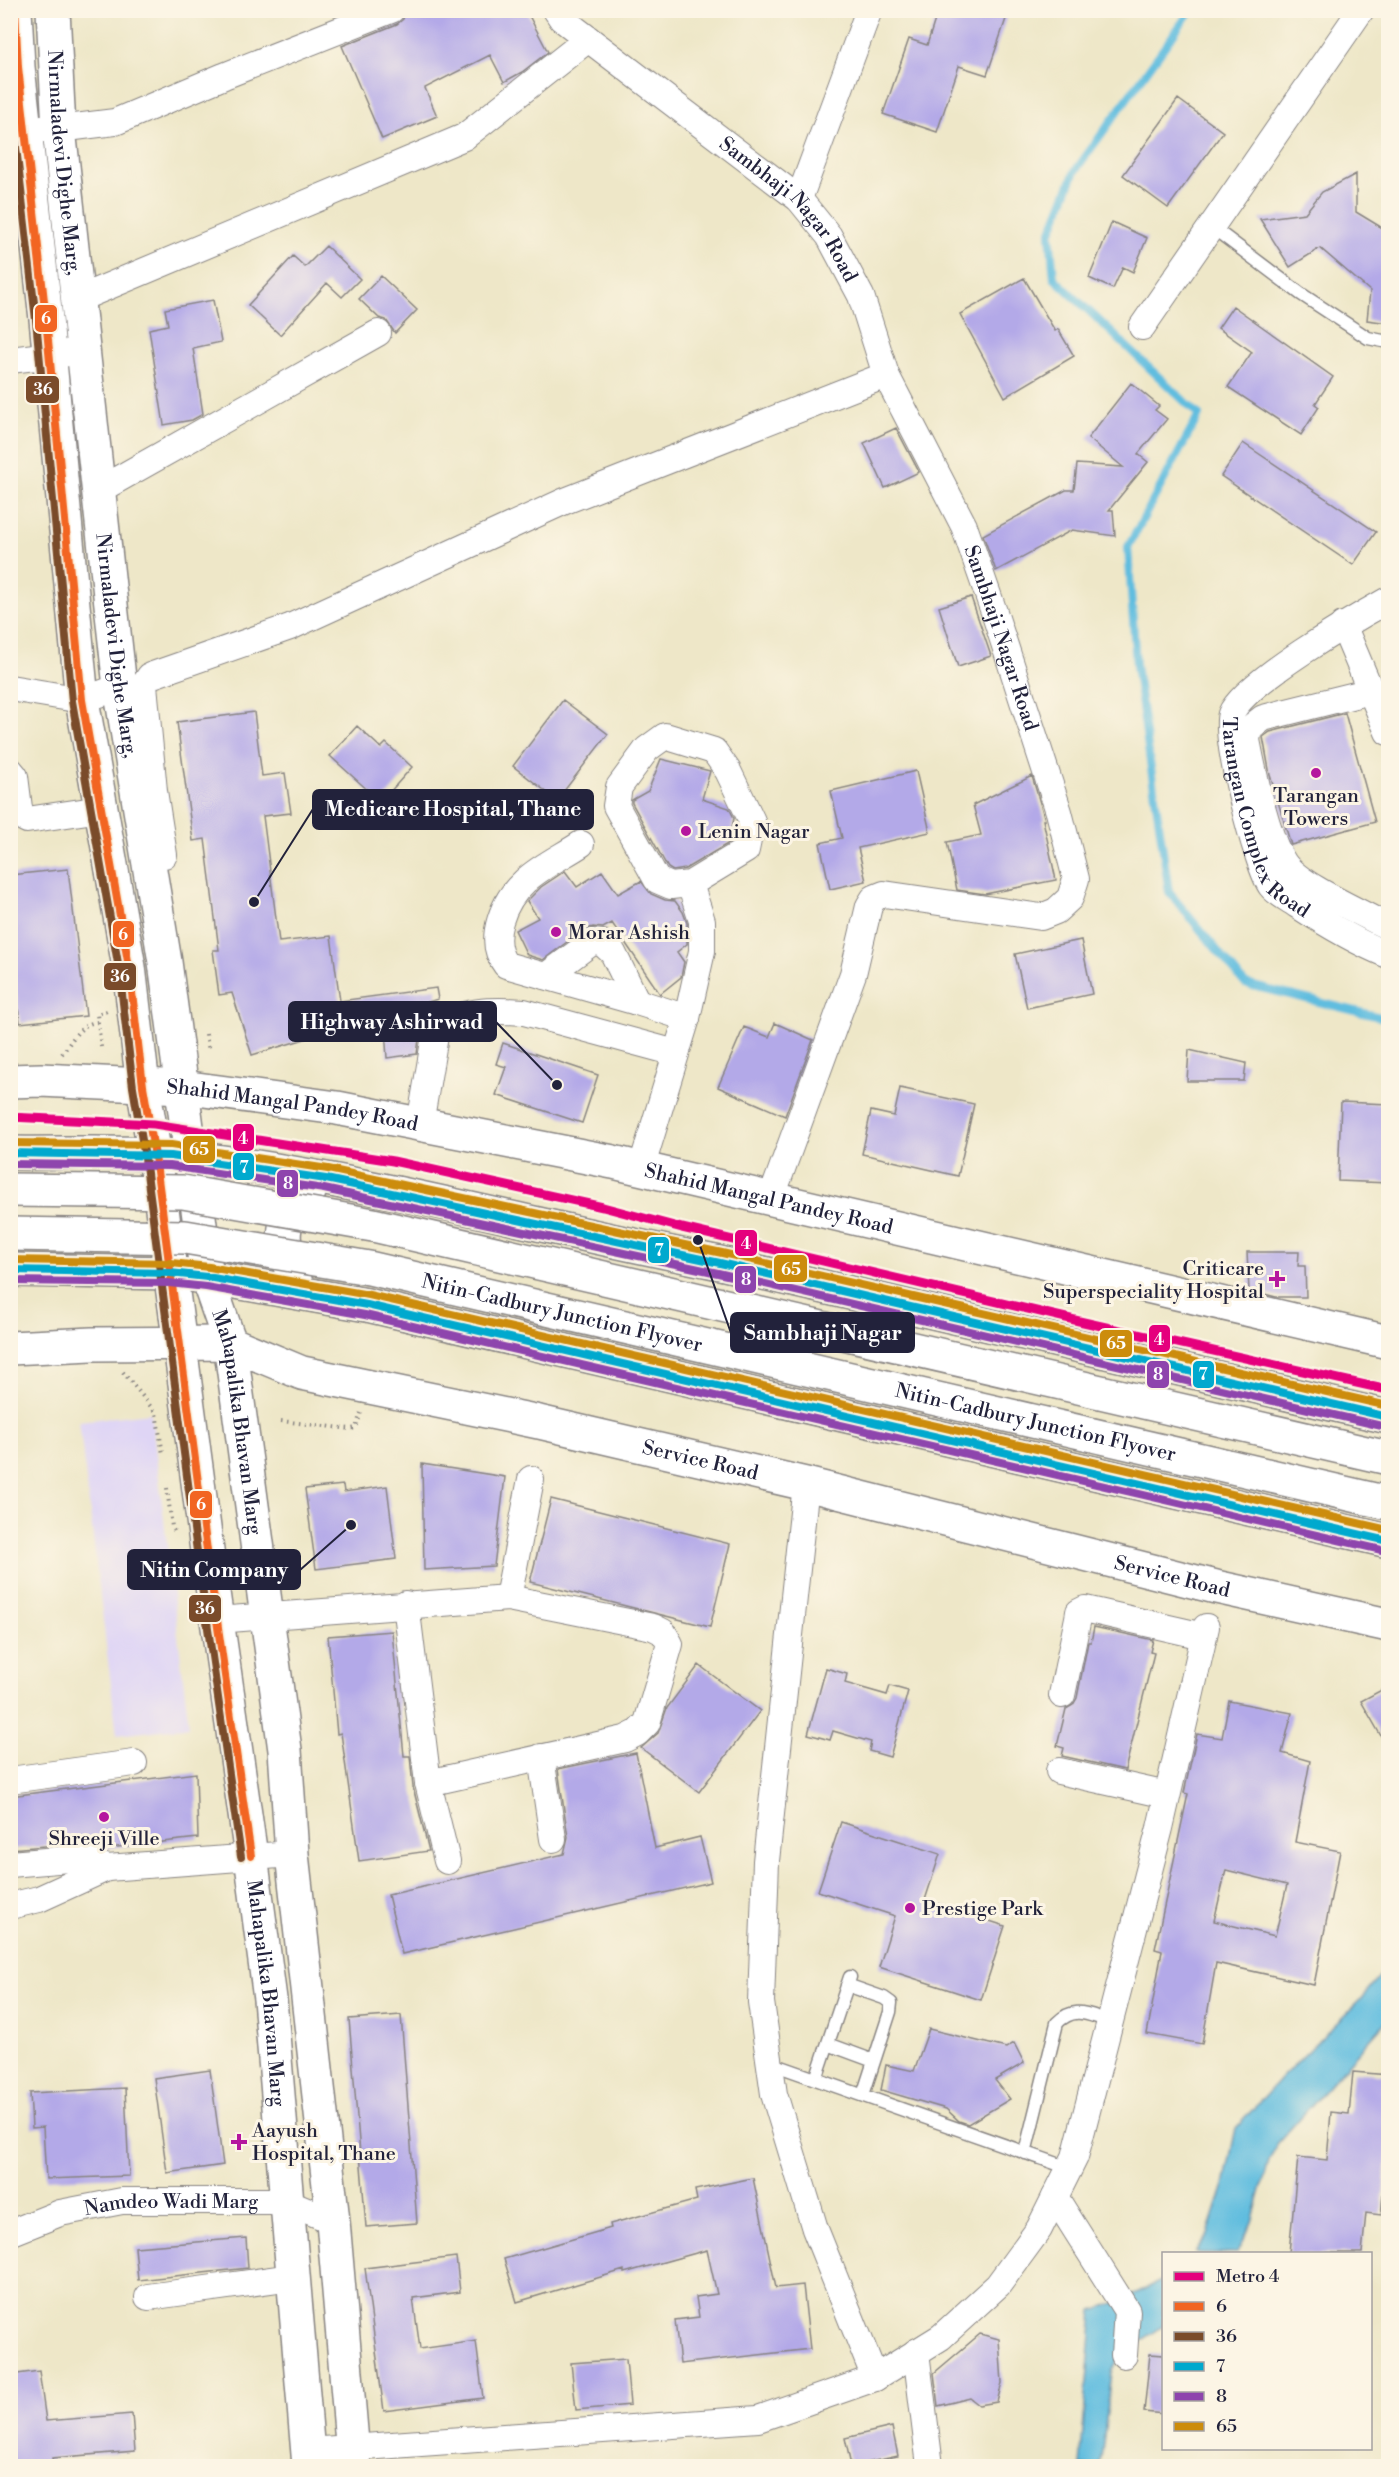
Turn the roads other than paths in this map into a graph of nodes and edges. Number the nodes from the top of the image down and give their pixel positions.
1 (15, 10) edge
2 (52, 10) edge
3 (391, 10) edge
4 (556, 10) edge
5 (869, 10) edge
6 (1361, 10) edge
7 (588, 39) junction
8 (55, 65) junction
9 (14, 67) edge
10 (59, 129) junction
11 (17, 131) edge
12 (799, 200) junction
13 (1212, 227) junction
14 (78, 299) junction
15 (1142, 327) dead end
16 (378, 333) dead end
17 (1389, 342) edge
18 (83, 352) junction
19 (50, 355) junction
20 (10, 360) edge
21 (886, 375) junction
22 (99, 490) junction
23 (1389, 600) edge
24 (1343, 625) junction
25 (120, 687) junction
26 (10, 688) edge
27 (1371, 691) junction
28 (82, 700) junction
29 (1389, 732) edge
30 (10, 770) edge
31 (101, 809) junction
32 (581, 844) dead end
33 (690, 884) junction
34 (1385, 926) edge
35 (1380, 952) edge
36 (165, 962) junction
37 (546, 976) junction
38 (637, 1002) junction
39 (687, 1018) junction
40 (676, 1053) junction
41 (26, 1080) edge
42 (143, 1086) junction
43 (182, 1087) junction
44 (420, 1125) junction
45 (10, 1153) edge
46 (154, 1155) junction
47 (192, 1158) junction
48 (640, 1169) junction
49 (328, 1180) junction
50 (10, 1190) edge
51 (771, 1199) junction
52 (10, 1234) edge
53 (10, 1270) edge
54 (170, 1273) junction
55 (207, 1276) junction
56 (302, 1293) junction
57 (1389, 1342) edge
58 (179, 1343) junction
59 (230, 1343) junction
60 (10, 1348) edge
61 (1389, 1417) edge
62 (1389, 1458) edge
63 (531, 1479) dead end
64 (806, 1484) junction
65 (1389, 1503) edge
66 (1389, 1541) edge
67 (508, 1598) junction
68 (406, 1604) junction
69 (267, 1616) junction
70 (217, 1620) junction
71 (1389, 1625) edge
72 (1062, 1695) dead end
73 (541, 1757) junction
74 (134, 1763) dead end
75 (1059, 1771) dead end
76 (10, 1780) edge
77 (428, 1783) junction
78 (1167, 1795) junction
79 (554, 1839) dead end
80 (292, 1854) junction
81 (252, 1857) junction
82 (447, 1861) dead end
83 (10, 1864) edge
84 (107, 1868) junction
85 (10, 1906) edge
86 (302, 1948) junction
87 (264, 1956) junction
88 (1110, 2021) junction
89 (828, 2044) junction
90 (874, 2061) junction
91 (770, 2063) junction
92 (816, 2079) junction
93 (863, 2095) junction
94 (1025, 2153) junction
95 (1069, 2168) junction
96 (1055, 2197) junction
97 (285, 2201) junction
98 (333, 2221) junction
99 (10, 2233) edge
100 (292, 2277) junction
101 (148, 2297) dead end
102 (916, 2352) junction
103 (1124, 2355) dead end
104 (875, 2378) junction
105 (353, 2456) edge
106 (309, 2459) edge
107 (930, 2466) edge

1 - 9 main road, Nirmaladevi Dighe Marg,
2 - 8 main road, Nirmaladevi Dighe Marg,
3 - 10 street
4 - 7 street, Sambhaji Nagar Road
5 - 12 street
6 - 13 street
7 - 12 street, Sambhaji Nagar Road
7 - 14 street
8 - 9 street
8 - 10 main road, Nirmaladevi Dighe Marg,
9 - 11 main road, Nirmaladevi Dighe Marg,
10 - 11 street
10 - 14 main road, Nirmaladevi Dighe Marg,
11 - 19 main road, Nirmaladevi Dighe Marg,
12 - 21 street, Sambhaji Nagar Road
13 - 15 street
13 - 17 lane
14 - 18 main road, Nirmaladevi Dighe Marg,
16 - 22 street
18 - 19 street
18 - 22 main road, Nirmaladevi Dighe Marg,
19 - 20 street
19 - 28 main road, Nirmaladevi Dighe Marg,
21 - 36 street
21 - 51 street, Sambhaji Nagar Road
22 - 25 main road, Nirmaladevi Dighe Marg,
23 - 24 street, Tarangan Complex Road
24 - 27 street
24 - 35 street, Tarangan Complex Road
25 - 28 street
25 - 36 main road, Nirmaladevi Dighe Marg,
26 - 28 street
27 - 29 street
27 - 34 street
28 - 31 main road, Nirmaladevi Dighe Marg,
30 - 31 street
31 - 42 main road, Nirmaladevi Dighe Marg,
32 - 37 street
33 - 33 street
33 - 39 street
34 - 35 street
36 - 43 main road, Nirmaladevi Dighe Marg,
37 - 38 street
37 - 38 street
38 - 39 street
39 - 40 street
40 - 44 street
40 - 48 street
41 - 42 main road
42 - 43 main road, Shahid Mangal Pandey Road
42 - 46 main road, Nirmaladevi Dighe Marg,
43 - 44 main road, Shahid Mangal Pandey Road
43 - 47 main road, Nirmaladevi Dighe Marg,
44 - 48 main road, Shahid Mangal Pandey Road
45 - 46 main road
46 - 47 main road
46 - 54 main road, Nirmaladevi Dighe Marg,
47 - 49 main road
47 - 55 main road, Nirmaladevi Dighe Marg,
48 - 51 main road, Shahid Mangal Pandey Road
49 - 56 main road
49 - 61 main road
50 - 62 main road, bridge
51 - 57 main road, Shahid Mangal Pandey Road
52 - 65 main road, Nitin-Cadbury Junction Flyover, bridge
53 - 54 main road
54 - 55 main road
54 - 58 main road, Mahapalika Bhavan Marg
55 - 56 main road
55 - 59 main road, Mahapalika Bhavan Marg
56 - 66 main road
58 - 59 main road, Service Road
58 - 60 main road, Service Road
58 - 70 main road, Mahapalika Bhavan Marg
59 - 64 main road, Service Road
59 - 69 main road, Mahapalika Bhavan Marg
63 - 67 street
64 - 71 main road, Service Road
64 - 91 street
67 - 68 street
67 - 73 street
68 - 69 street
68 - 77 street
69 - 70 street
69 - 80 main road, Mahapalika Bhavan Marg
70 - 81 main road, Mahapalika Bhavan Marg
72 - 78 street
73 - 77 street
73 - 79 street
74 - 76 street
75 - 78 street
77 - 82 street
78 - 88 street
80 - 81 street
80 - 86 main road, Mahapalika Bhavan Marg
81 - 84 street
81 - 87 main road, Mahapalika Bhavan Marg
83 - 84 street
84 - 85 street
86 - 87 main road
86 - 98 main road, Mahapalika Bhavan Marg
87 - 97 main road, Mahapalika Bhavan Marg
88 - 94 lane
88 - 95 street
89 - 90 lane
89 - 90 lane
89 - 92 lane
90 - 93 lane
91 - 92 lane
91 - 104 street
92 - 93 lane
93 - 94 lane
94 - 95 lane
95 - 96 street
96 - 102 street
96 - 103 street
97 - 98 street, Namdeo Wadi Marg
97 - 99 street, Namdeo Wadi Marg
97 - 100 main road, Mahapalika Bhavan Marg
98 - 105 main road, Mahapalika Bhavan Marg
100 - 101 street
100 - 106 main road, Mahapalika Bhavan Marg
102 - 104 street
102 - 107 street
104 - 105 street
105 - 106 street

